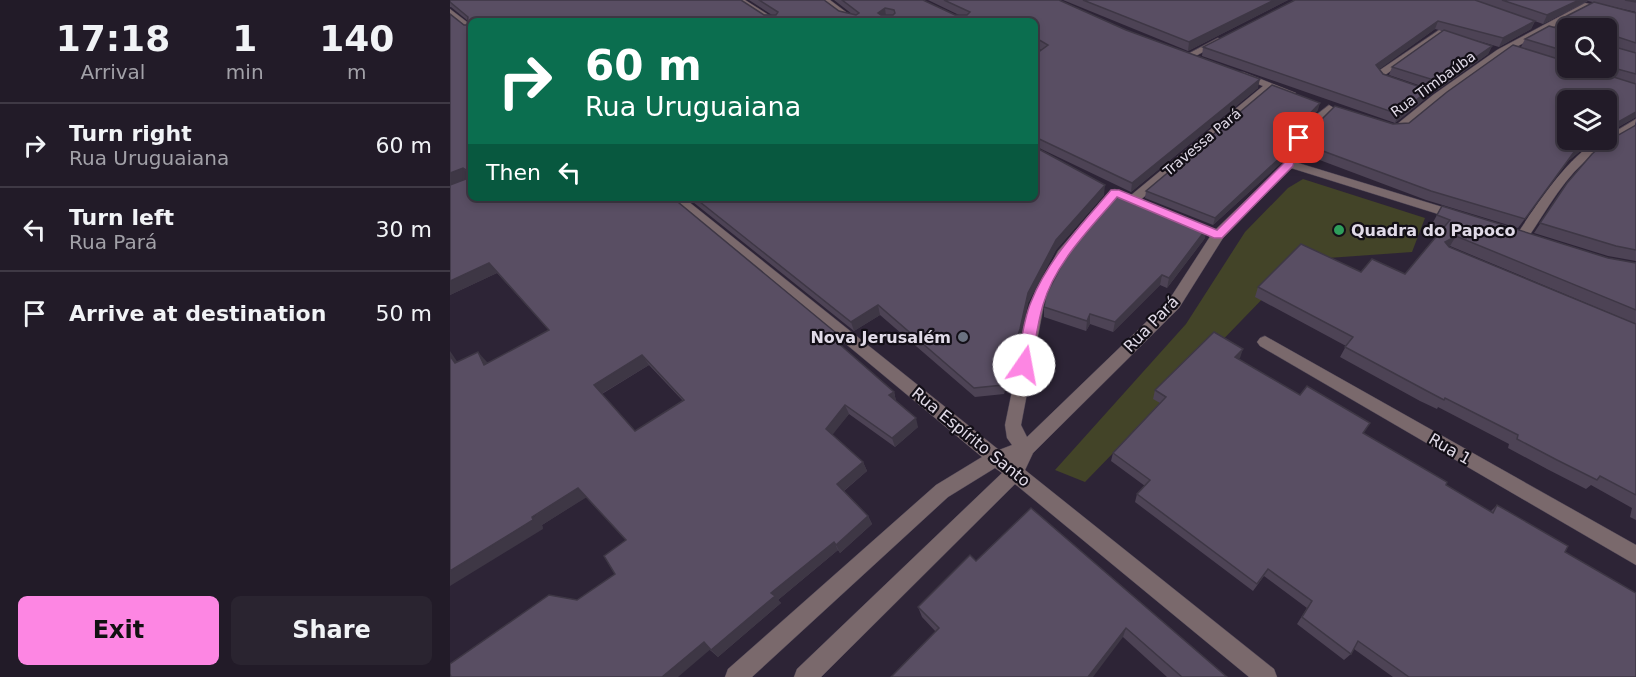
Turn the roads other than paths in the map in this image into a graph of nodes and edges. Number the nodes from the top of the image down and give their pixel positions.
1 (739, 0) edge
2 (841, 0) edge
3 (827, 2) edge
4 (450, 11) edge
5 (1636, 17) edge
6 (769, 18) edge
7 (850, 18) edge
8 (1533, 25) edge
9 (468, 26) edge
10 (1544, 29) junction
11 (1557, 33) edge
12 (1230, 35) edge
13 (1467, 41) edge
14 (1489, 48) edge
15 (1504, 50) junction
16 (1518, 51) edge
17 (1199, 60) edge
18 (1230, 71) edge
19 (1270, 85) junction
20 (1405, 86) edge
21 (1426, 93) edge
22 (1300, 96) edge
23 (1437, 97) junction
24 (1329, 108) edge
25 (1636, 122) edge
26 (1379, 125) edge
27 (1289, 164) junction
28 (1134, 199) junction
29 (680, 201) edge
30 (1150, 206) edge
31 (1466, 219) edge
32 (1522, 236) edge
33 (1265, 342) dead end
34 (1027, 448) junction
35 (996, 458) junction
36 (1015, 472) junction
37 (1636, 556) edge
38 (736, 677) edge
39 (805, 677) edge
40 (1266, 677) edge

1 - 6 street
2 - 3 street
3 - 7 street
4 - 9 street
5 - 10 street, Rua Timbaúba
8 - 10 street
10 - 11 street
10 - 15 street, Rua Timbaúba
12 - 17 street
13 - 20 street
14 - 15 street
15 - 16 street
15 - 23 street, Rua Timbaúba
18 - 19 street
19 - 22 street
19 - 28 street, Travessa Pará
21 - 23 street
23 - 26 street, Rua Timbaúba
24 - 27 street, Rua Pará
25 - 32 street
27 - 31 street
27 - 34 street, Rua Pará
28 - 30 street
28 - 34 street
29 - 35 street, Rua Espírito Santo
33 - 37 street, Rua 1
34 - 35 street, Rua Pará
34 - 36 street, Rua Pará
35 - 36 street, Rua Espírito Santo
35 - 38 street, Rua Pará
36 - 39 street, Rua Pará
36 - 40 street, Rua Espírito Santo

